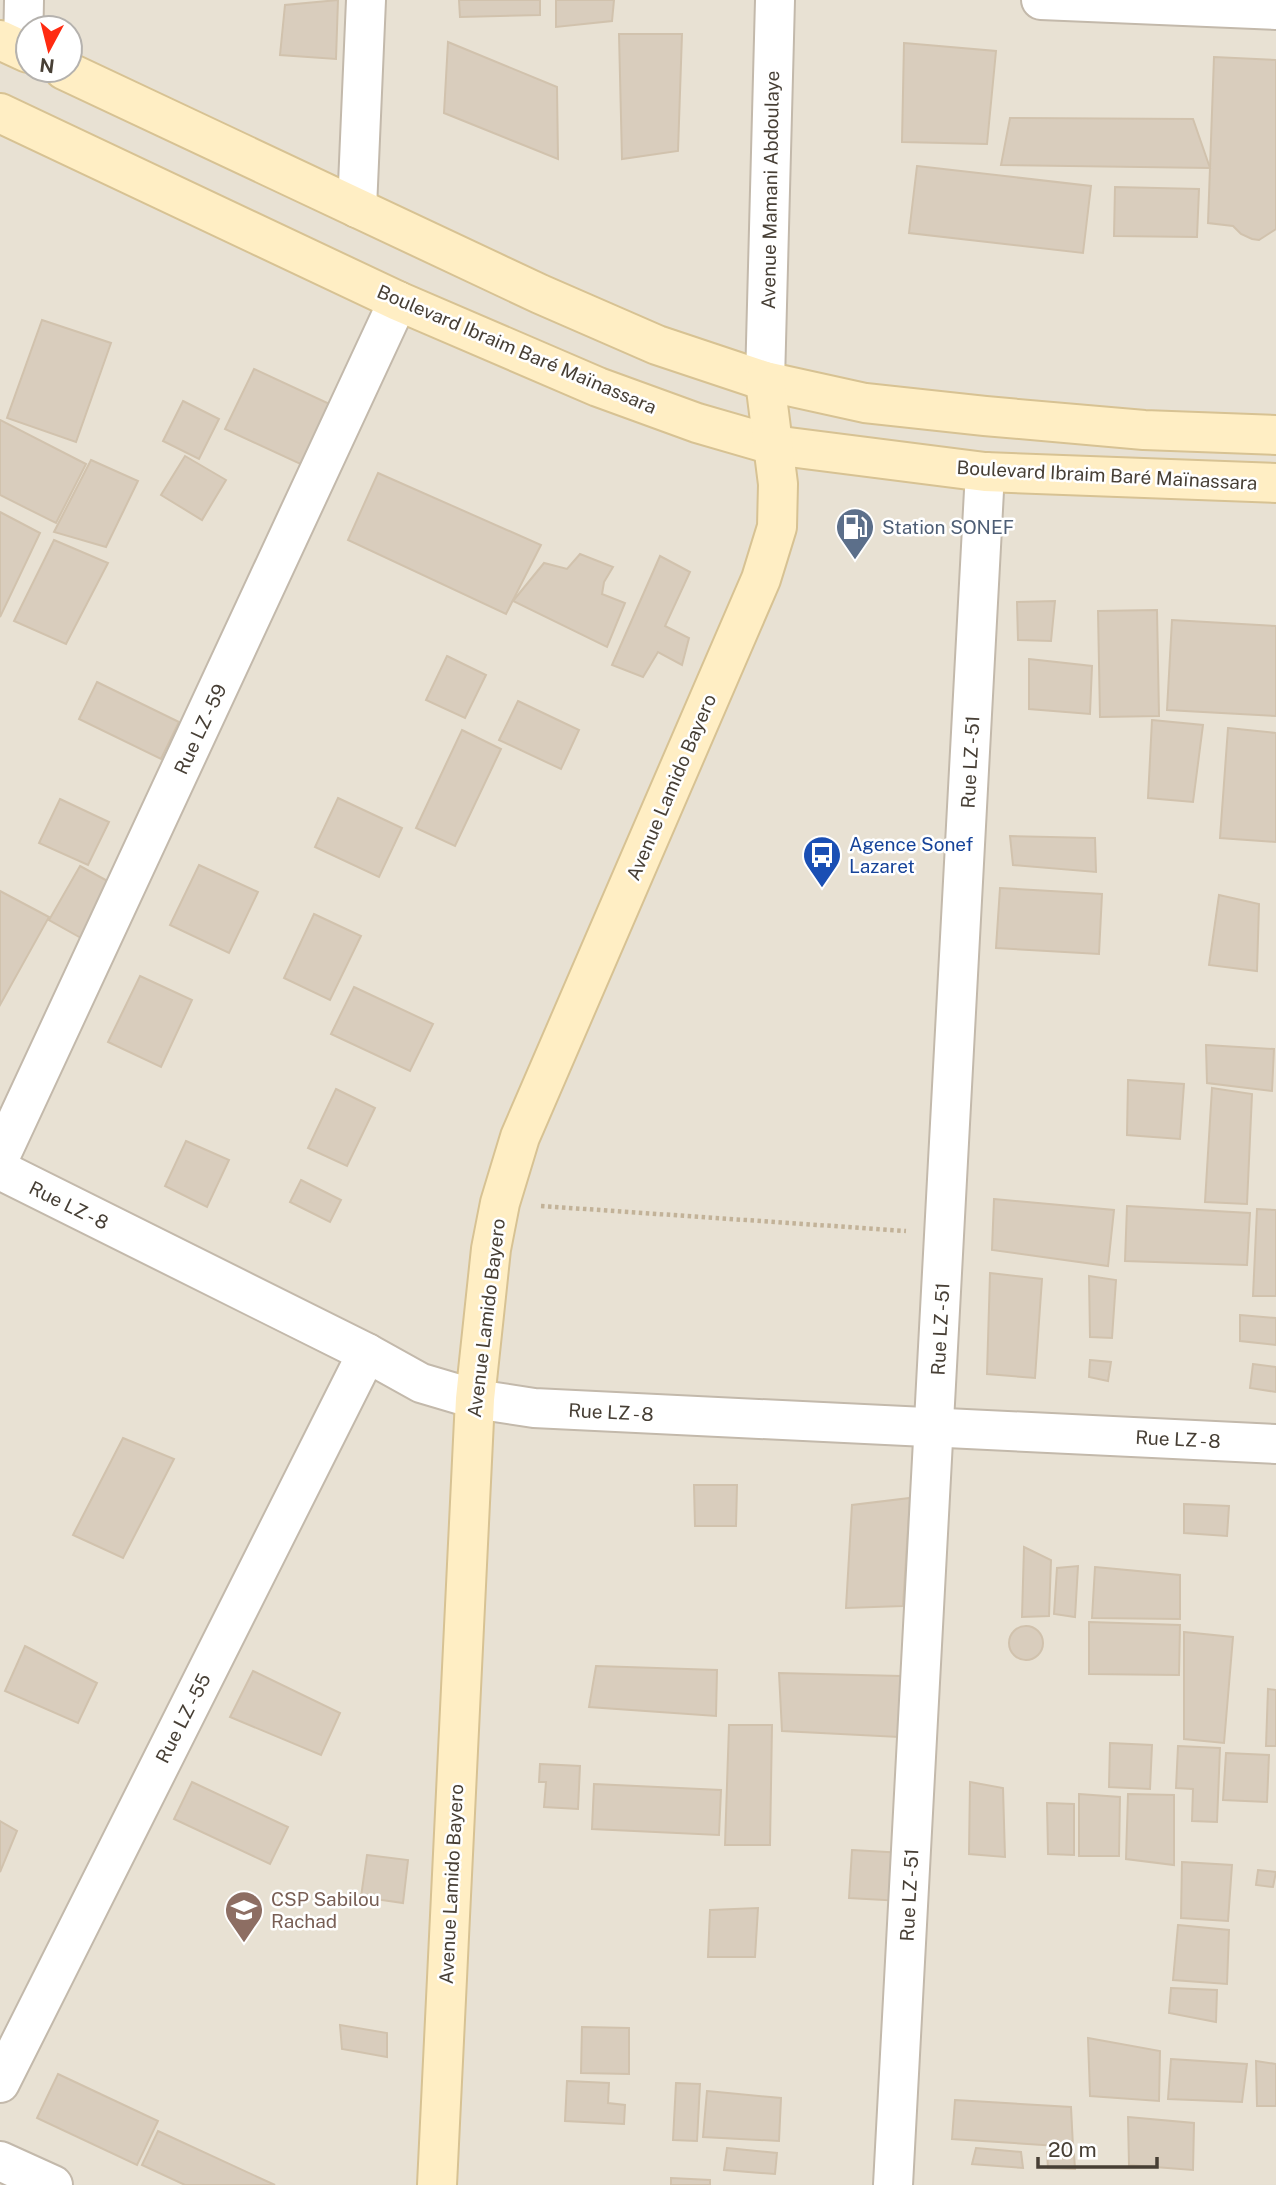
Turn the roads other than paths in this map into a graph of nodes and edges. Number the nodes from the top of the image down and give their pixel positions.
1 (366, 0) edge
2 (775, 0) edge
3 (1041, 0) edge
4 (1116, 2) edge
5 (1276, 10) edge
6 (84, 79) edge
7 (0, 113) edge
8 (357, 208) junction
9 (398, 301) junction
10 (765, 381) junction
11 (1276, 435) edge
12 (773, 445) junction
13 (985, 472) junction
14 (1276, 483) edge
15 (0, 1157) edge
16 (0, 1170) edge
17 (367, 1353) junction
18 (475, 1399) junction
19 (935, 1427) junction
20 (1276, 1444) edge
21 (0, 2083) edge
22 (0, 2161) edge
23 (53, 2185) edge
24 (437, 2185) edge
25 (893, 2185) edge

1 - 8 street
2 - 10 street, Avenue Mamani Abdoulaye
3 - 4 street
4 - 5 street
6 - 8 main road
7 - 9 main road, Boulevard Ibraim Baré Maïnassara
8 - 10 main road
9 - 12 main road, Boulevard Ibraim Baré Maïnassara
9 - 15 street, Rue LZ - 59
10 - 11 main road
10 - 12 main road, Avenue Lamido Bayero
12 - 13 main road, Boulevard Ibraim Baré Maïnassara
12 - 18 main road, Avenue Lamido Bayero
13 - 14 main road, Boulevard Ibraim Baré Maïnassara
13 - 19 street, Rue LZ - 51
16 - 17 street, Rue LZ - 8
17 - 18 street, Rue LZ - 8
17 - 21 street, Rue LZ - 55
18 - 19 street, Rue LZ - 8
18 - 24 main road, Avenue Lamido Bayero
19 - 20 street, Rue LZ - 8
19 - 25 street, Rue LZ - 51
22 - 23 street

